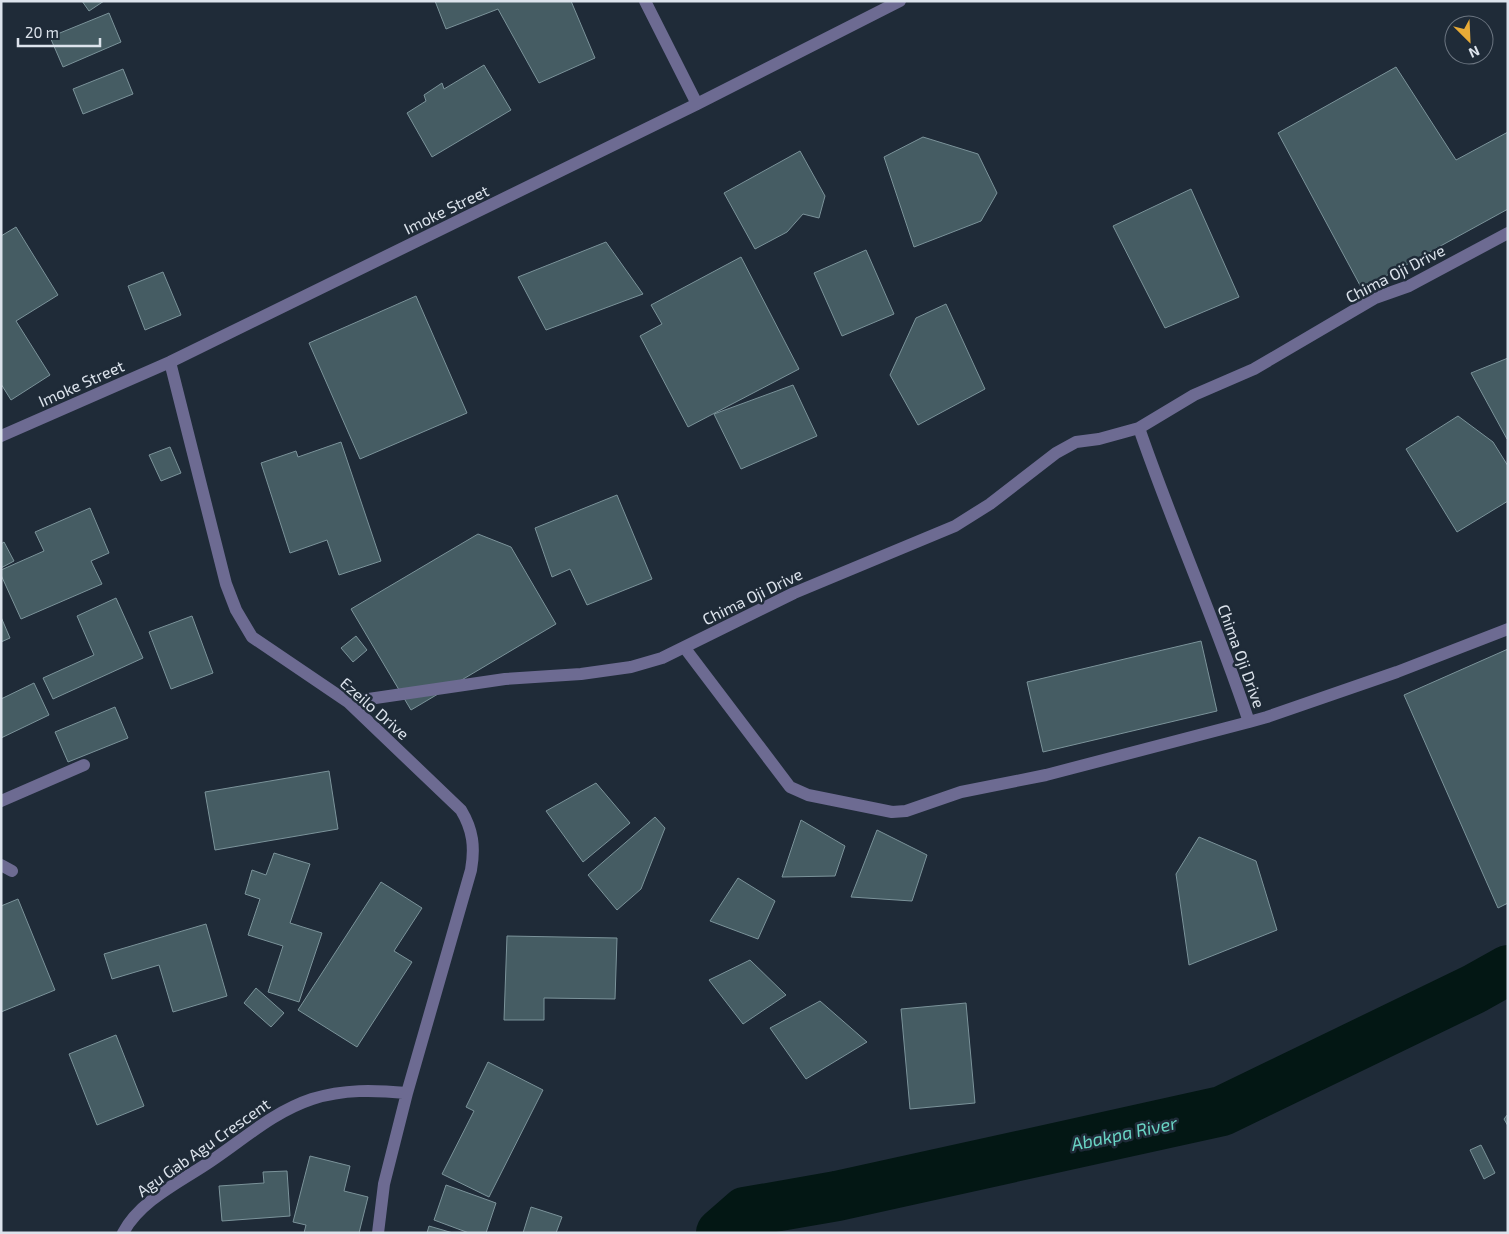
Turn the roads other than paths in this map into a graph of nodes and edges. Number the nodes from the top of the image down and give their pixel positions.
1 (645, 1) edge
2 (900, 1) edge
3 (697, 104) junction
4 (1508, 233) edge
5 (170, 362) junction
6 (1138, 428) junction
7 (1, 436) edge
8 (1508, 629) edge
9 (684, 648) junction
10 (348, 702) junction
11 (1249, 722) junction
12 (84, 765) dead end
13 (1, 801) edge
14 (407, 1094) junction
15 (123, 1233) edge
16 (378, 1233) edge

1 - 3 street
2 - 3 street, Imoke Street
3 - 5 street, Imoke Street
4 - 6 street, Chima Oji Drive
5 - 7 street, Imoke Street
5 - 10 street, Ezeilo Drive
6 - 9 street, Chima Oji Drive
6 - 11 street, Chima Oji Drive
8 - 11 street, Chima Oji Drive
9 - 10 street, Chima Oji Drive
9 - 11 street
10 - 14 street, Ezeilo Drive
12 - 13 street
14 - 15 street, Agu Gab Agu Crescent
14 - 16 street

